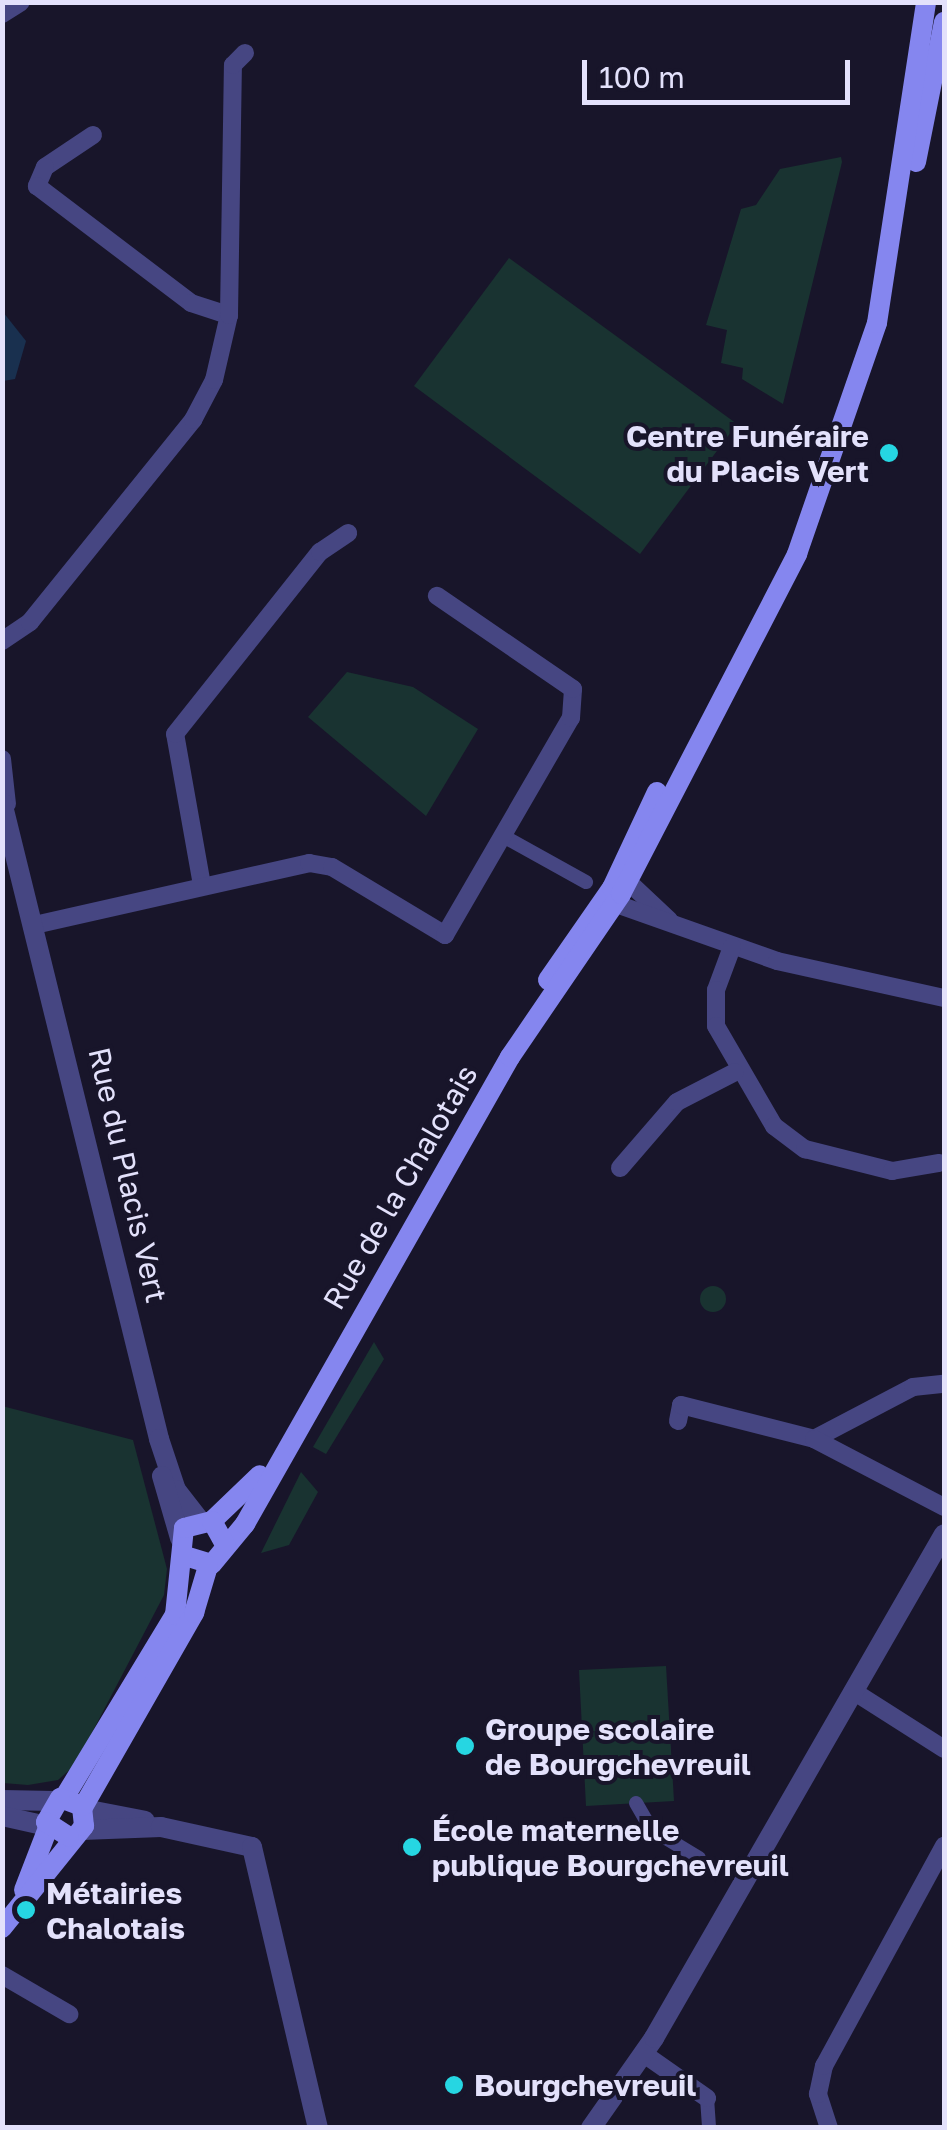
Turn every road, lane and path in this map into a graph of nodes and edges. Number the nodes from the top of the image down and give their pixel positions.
1 (21, 2) edge
2 (928, 2) edge
3 (944, 9) edge
4 (2, 14) edge
5 (944, 22) edge
6 (244, 52) dead end
7 (93, 135) dead end
8 (893, 245) junction
9 (229, 316) junction
10 (348, 533) dead end
11 (437, 596) dead end
12 (2, 641) edge
13 (3, 760) edge
14 (5, 814) edge
15 (503, 836) junction
16 (2, 844) edge
17 (24, 871) junction
18 (622, 875) junction
19 (586, 882) dead end
20 (202, 885) junction
21 (609, 902) junction
22 (669, 920) junction
23 (39, 924) junction
24 (732, 948) junction
25 (944, 998) edge
26 (736, 1072) junction
27 (938, 1162) dead end
28 (620, 1168) dead end
29 (324, 1377) junction
30 (944, 1384) edge
31 (678, 1421) dead end
32 (158, 1439) junction
33 (814, 1439) junction
34 (944, 1508) edge
35 (206, 1520) junction
36 (944, 1534) edge
37 (181, 1546) junction
38 (226, 1546) junction
39 (208, 1566) junction
40 (853, 1690) junction
41 (944, 1748) edge
42 (2, 1800) edge
43 (636, 1803) dead end
44 (72, 1814) junction
45 (2, 1816) edge
46 (47, 1827) junction
47 (944, 1846) edge
48 (699, 1858) dead end
49 (23, 1896) junction
50 (2, 1928) edge
51 (2, 1975) edge
52 (70, 2014) dead end
53 (644, 2054) junction
54 (707, 2098) joint
55 (318, 2128) edge
56 (591, 2128) edge
57 (708, 2128) edge
58 (829, 2128) edge

1 - 4 street
2 - 3 main road
2 - 8 main road, Rue de la Chalotais
5 - 8 main road, Rue de la Chalotais
6 - 9 street
7 - 9 street
8 - 18 main road, Rue de la Chalotais
9 - 12 street
10 - 20 street
11 - 15 street
13 - 14 street
14 - 17 street, Rue du Placis Vert
15 - 19 street
15 - 20 street
16 - 17 street, Rue du Placis Vert
17 - 23 street, Rue du Placis Vert
18 - 21 main road, Rue de la Chalotais
18 - 22 street
20 - 23 street
21 - 22 street
21 - 29 main road, Rue de la Chalotais
22 - 24 street
23 - 32 street, Rue du Placis Vert
24 - 25 street
24 - 26 street
26 - 27 street
26 - 28 street
29 - 35 main road, Rue de la Chalotais
29 - 38 main road, Rue de la Chalotais
30 - 33 street
31 - 33 street
32 - 35 street, Rue du Placis Vert
32 - 37 street, Rue du Placis Vert
33 - 34 street
35 - 37 main road, Rue de la Chalotais
35 - 38 main road
36 - 40 street
37 - 39 main road
37 - 44 main road
38 - 39 main road, Rue de la Chalotais
39 - 44 main road
40 - 41 street
40 - 53 street
42 - 44 street
43 - 48 street
44 - 46 main road
44 - 49 main road
44 - 55 street
45 - 46 street
46 - 49 main road
47 - 58 street
49 - 50 main road
51 - 52 street
53 - 54 street
53 - 56 street
54 - 57 street

